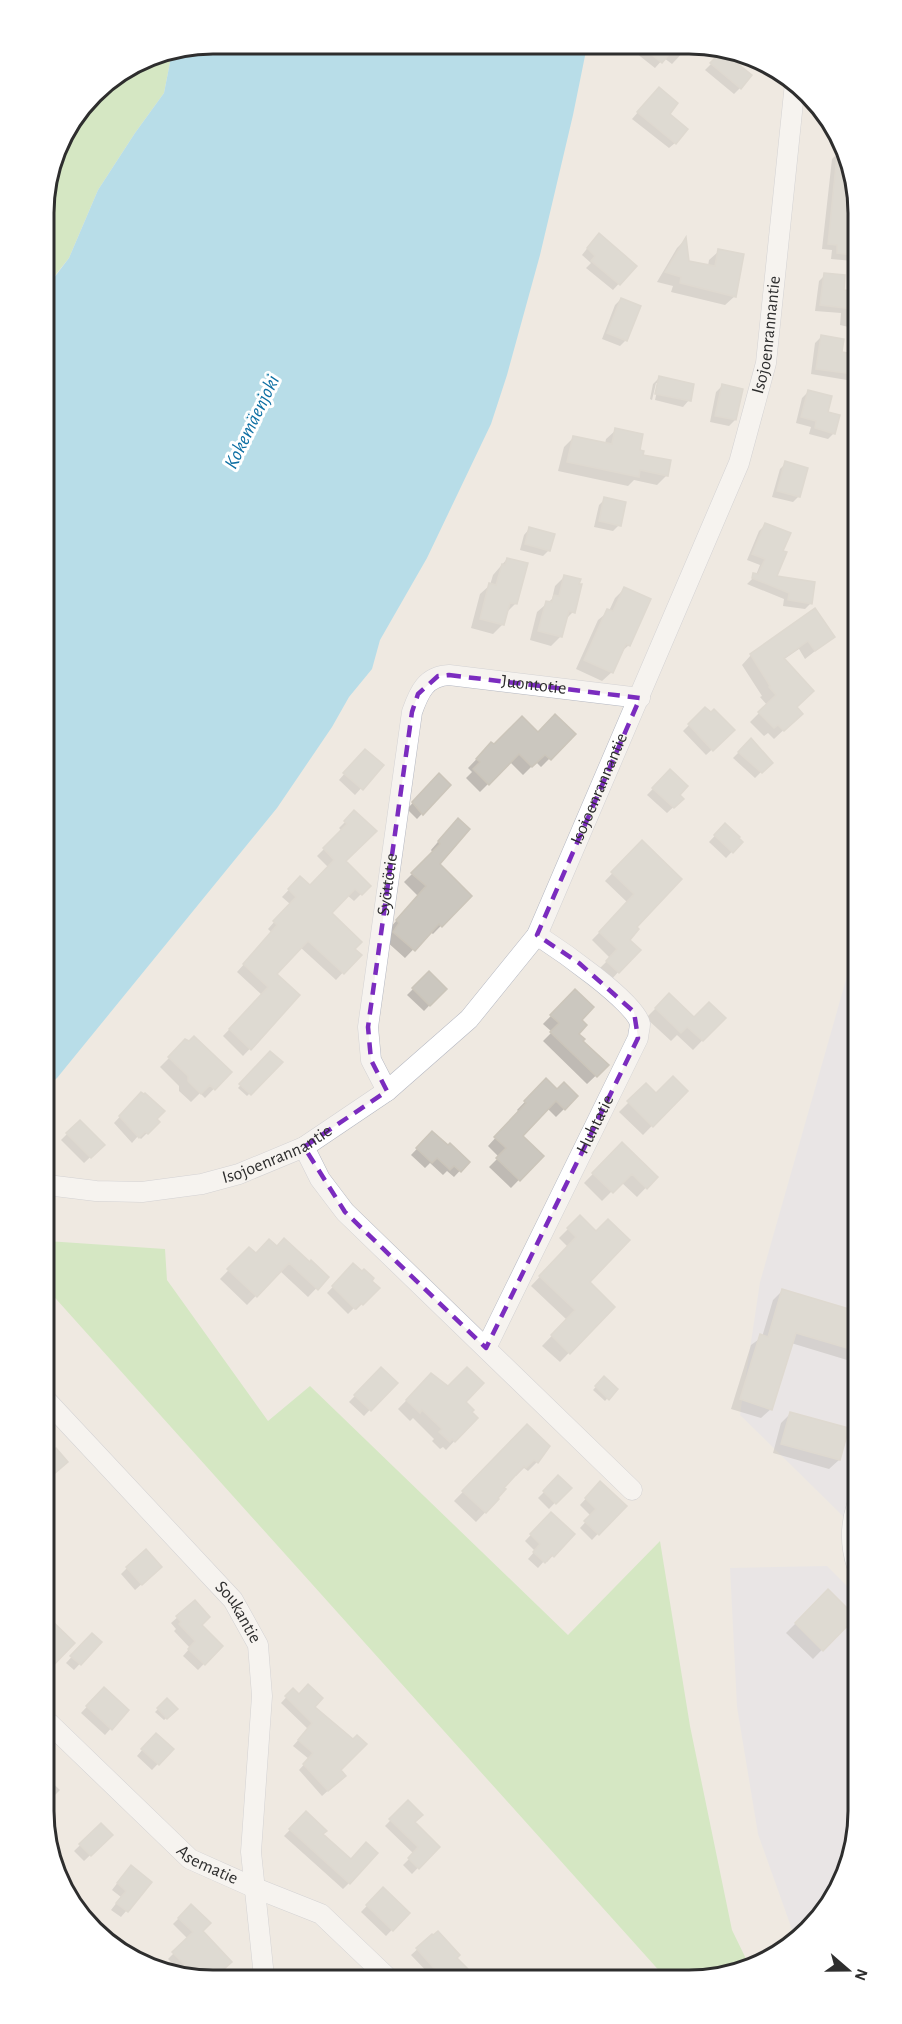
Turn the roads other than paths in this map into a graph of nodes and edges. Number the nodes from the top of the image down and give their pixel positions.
1 (794, 93) edge
2 (429, 682) joint
3 (640, 698) junction
4 (537, 935) junction
5 (387, 1091) junction
6 (304, 1147) junction
7 (54, 1186) edge
8 (486, 1348) junction
9 (54, 1408) edge
10 (632, 1490) dead end
11 (54, 1728) edge
12 (253, 1887) junction
13 (263, 1970) edge
14 (380, 1970) edge

1 - 3 street, Isojoenrannantie
2 - 3 street, Juontotie
2 - 5 street, Syöttötie
3 - 4 street, Isojoenrannantie
4 - 5 street, Isojoenrannantie
4 - 8 street, Huhtatie
5 - 6 street, Isojoenrannantie
6 - 7 street, Isojoenrannantie
6 - 8 street
8 - 10 street
9 - 12 street, Soukantie
11 - 12 street, Asematie
12 - 13 street, Soukantie
12 - 14 street, Asematie

